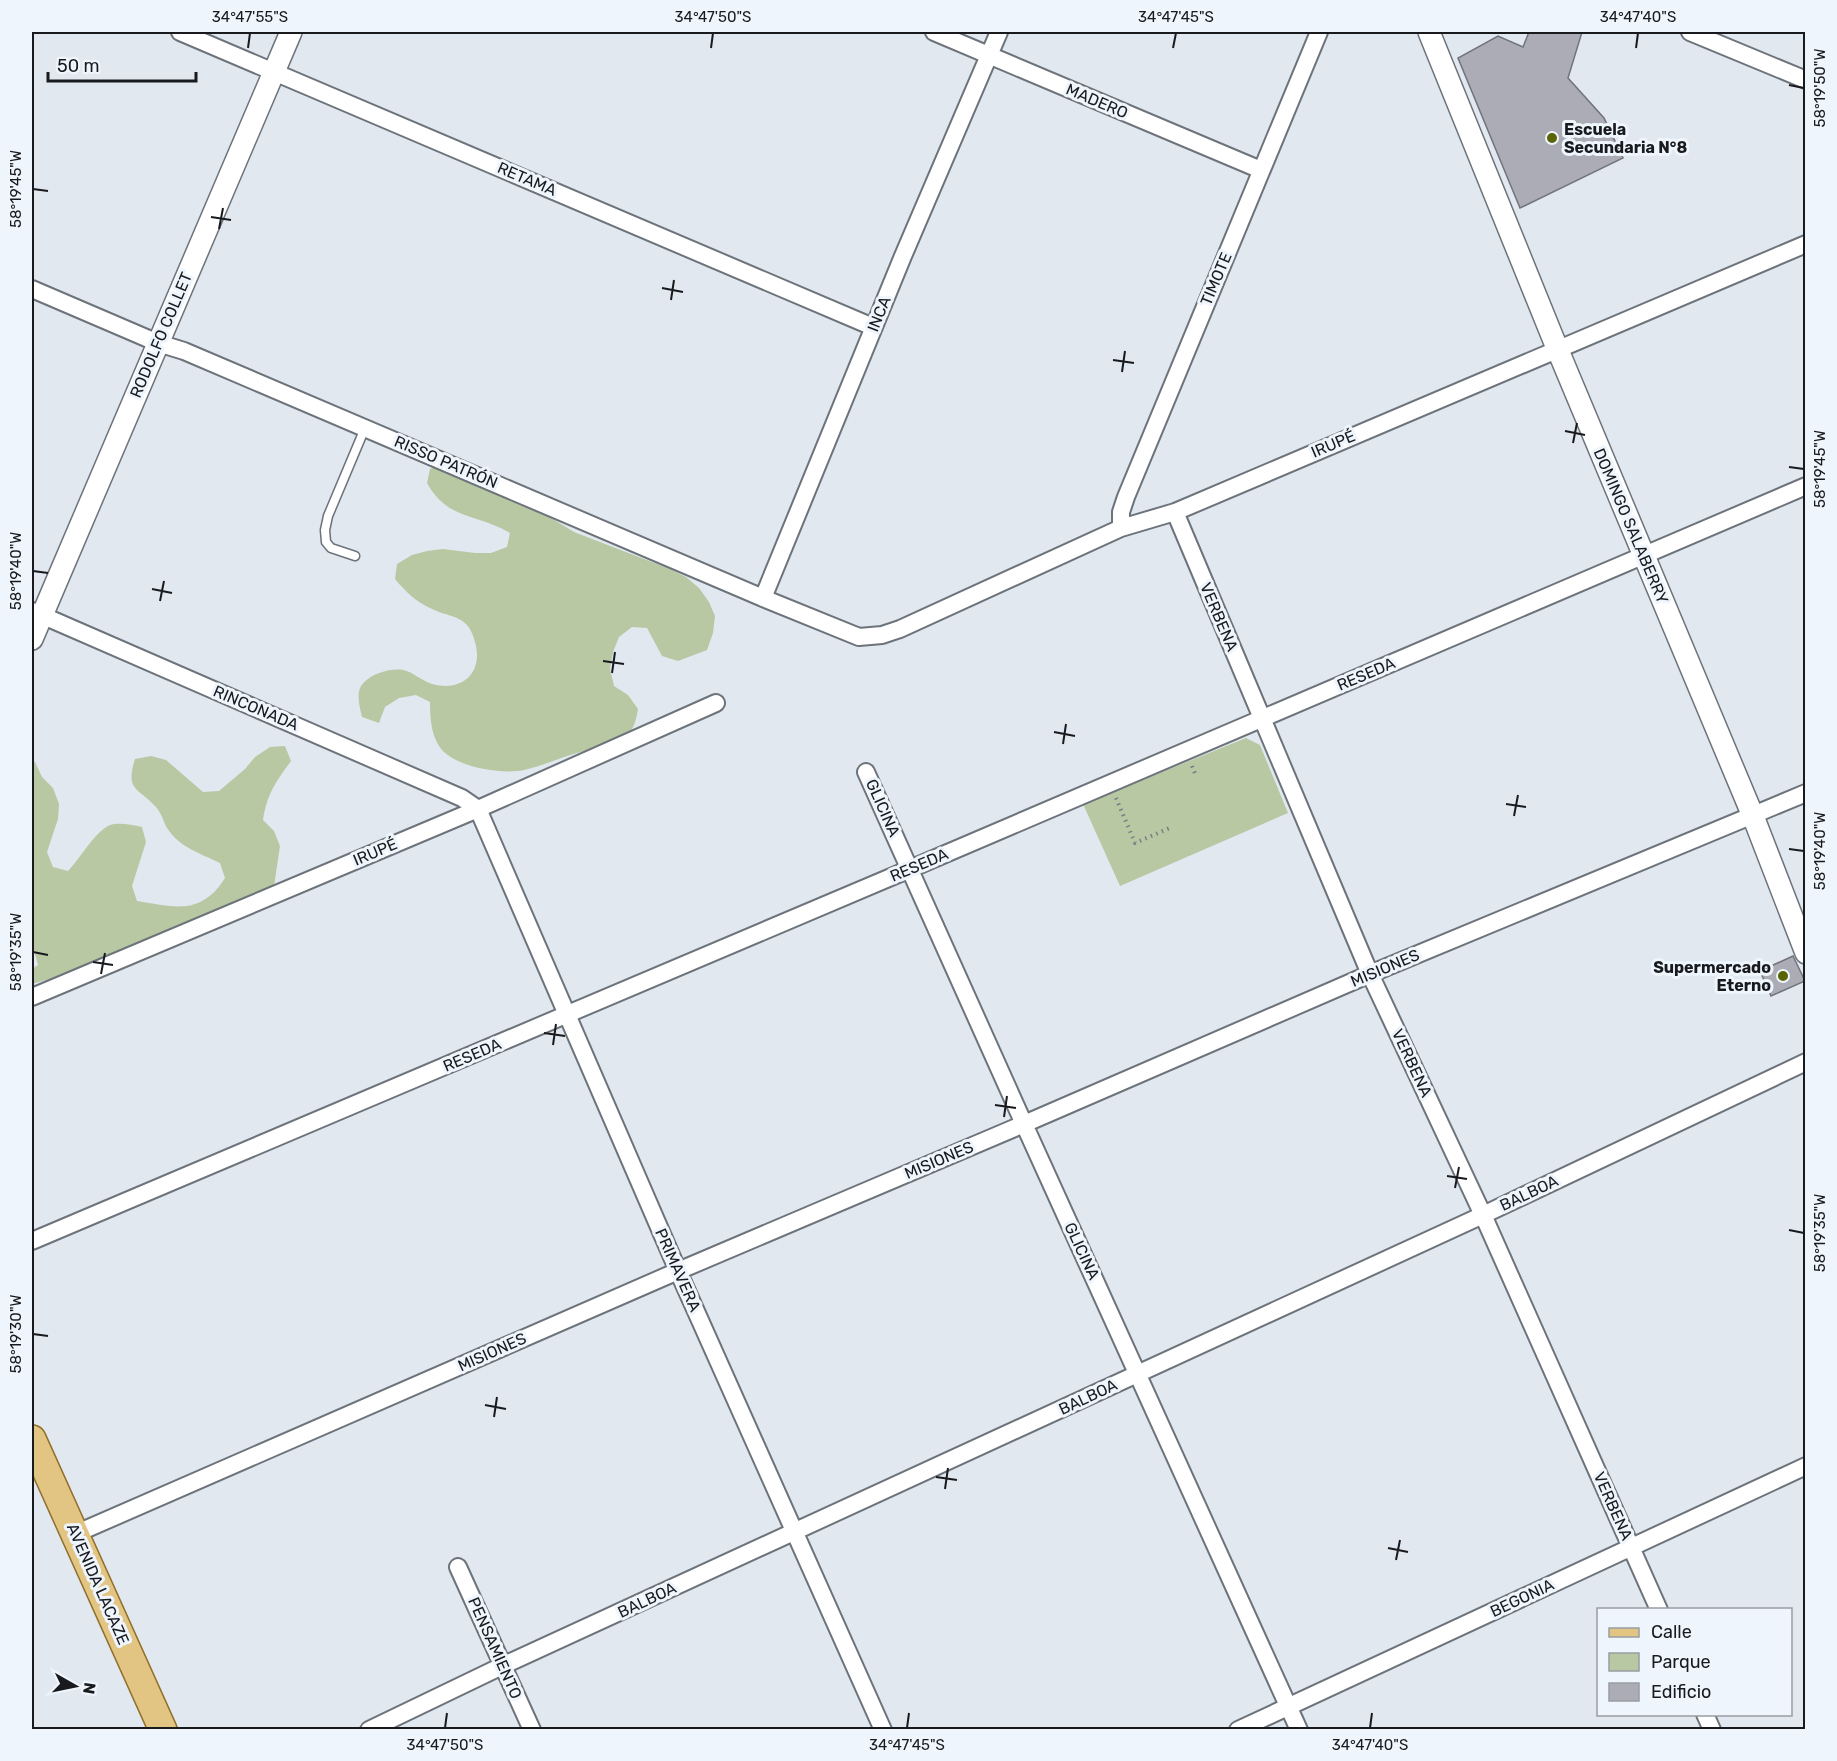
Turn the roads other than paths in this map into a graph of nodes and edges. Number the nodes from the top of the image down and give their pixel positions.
1 (180, 32) edge
2 (291, 32) edge
3 (934, 32) edge
4 (999, 32) edge
5 (1319, 32) edge
6 (1429, 32) edge
7 (1690, 32) edge
8 (989, 55) junction
9 (274, 71) junction
10 (1806, 80) edge
11 (1261, 170) junction
12 (1806, 243) edge
13 (32, 289) edge
14 (873, 327) junction
15 (158, 343) junction
16 (1557, 348) junction
17 (365, 428) junction
18 (1806, 486) edge
19 (1175, 512) junction
20 (1121, 528) junction
21 (355, 556) dead end
22 (1643, 557) junction
23 (763, 597) junction
24 (36, 613) edge
25 (859, 637) joint
26 (32, 639) edge
27 (717, 703) dead end
28 (1261, 718) junction
29 (866, 772) dead end
30 (1806, 793) edge
31 (478, 809) junction
32 (1753, 816) junction
33 (910, 869) junction
34 (1806, 954) edge
35 (1370, 974) junction
36 (32, 997) edge
37 (568, 1014) junction
38 (1806, 1062) edge
39 (1024, 1124) junction
40 (1483, 1215) junction
41 (32, 1241) edge
42 (678, 1271) junction
43 (1138, 1374) junction
44 (35, 1455) edge
45 (1806, 1466) edge
46 (795, 1532) junction
47 (75, 1534) junction
48 (1632, 1548) junction
49 (458, 1566) dead end
50 (1658, 1608) edge
51 (502, 1666) junction
52 (1289, 1706) junction
53 (1706, 1716) edge
54 (163, 1730) edge
55 (369, 1730) edge
56 (532, 1730) edge
57 (883, 1730) edge
58 (1238, 1730) edge
59 (1299, 1730) edge
60 (1712, 1730) edge

1 - 9 street, RETAMA
2 - 9 street, RODOLFO COLLET
3 - 8 street, MADERO
4 - 8 street, INCA
5 - 11 street, TIMOTE
6 - 16 street, DOMINGO SALABERRY
7 - 10 street
8 - 11 street, MADERO
8 - 14 street, INCA
9 - 14 street, RETAMA
9 - 15 street, RODOLFO COLLET
11 - 20 street, TIMOTE
12 - 16 street, IRUPÉ
13 - 15 street, RISSO PATRÓN
14 - 23 street, INCA
15 - 17 street, RISSO PATRÓN
15 - 24 street, RODOLFO COLLET
16 - 19 street, IRUPÉ
16 - 22 street, DOMINGO SALABERRY
17 - 21 lane
17 - 23 street, RISSO PATRÓN
18 - 22 street, RESEDA
19 - 20 street, IRUPÉ
19 - 28 street, VERBENA
20 - 25 street, IRUPÉ
22 - 28 street, RESEDA
22 - 32 street, DOMINGO SALABERRY
23 - 25 street, RISSO PATRÓN
24 - 26 street, RODOLFO COLLET
24 - 31 street, RINCONADA
27 - 31 street, IRUPÉ
28 - 33 street, RESEDA
28 - 35 street, VERBENA
29 - 33 street, GLICINA
30 - 32 street, MISIONES
31 - 36 street, IRUPÉ
31 - 37 street, PRIMAVERA
32 - 34 street, DOMINGO SALABERRY
32 - 35 street, MISIONES
33 - 37 street, RESEDA
33 - 39 street, GLICINA
35 - 39 street, MISIONES
35 - 40 street, VERBENA
37 - 41 street, RESEDA
37 - 42 street, PRIMAVERA
38 - 40 street, BALBOA
39 - 42 street, MISIONES
39 - 43 street, GLICINA
40 - 43 street, BALBOA
40 - 48 street, VERBENA
42 - 46 street, PRIMAVERA
42 - 47 street, MISIONES
43 - 46 street, BALBOA
43 - 52 street, GLICINA
44 - 47 main road, AVENIDA LACAZE
45 - 48 street, BEGONIA
46 - 51 street, BALBOA
46 - 57 street, PRIMAVERA
47 - 54 main road, AVENIDA LACAZE
48 - 50 street, VERBENA
48 - 52 street, BEGONIA
49 - 51 street, PENSAMIENTO
51 - 55 street, BALBOA
51 - 56 street, PENSAMIENTO
52 - 58 street, BEGONIA
52 - 59 street, GLICINA
53 - 60 street

